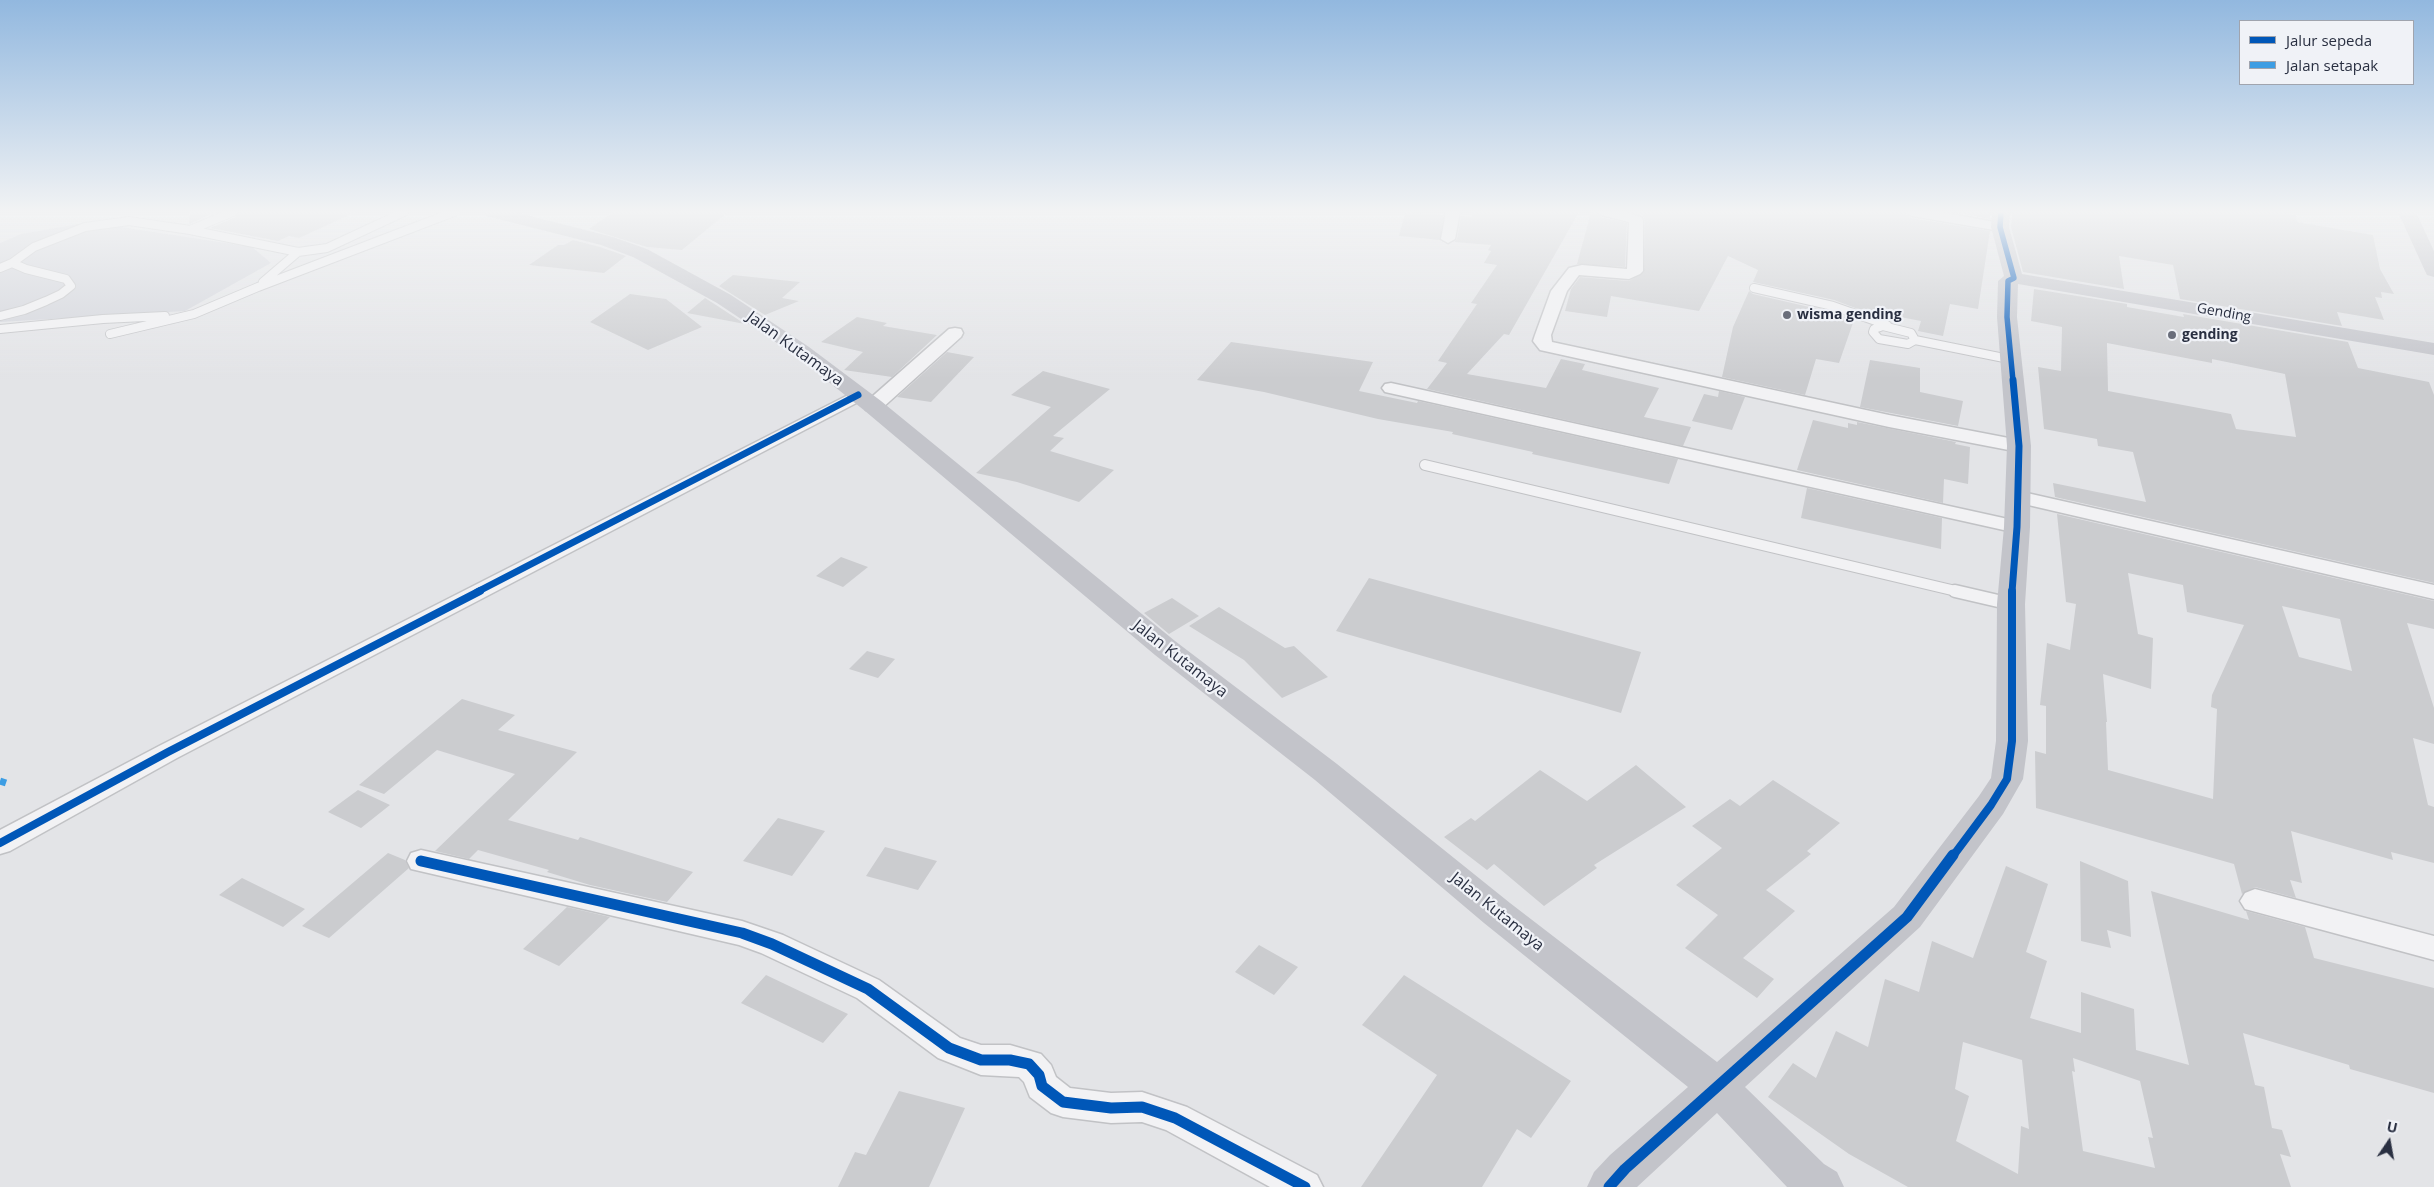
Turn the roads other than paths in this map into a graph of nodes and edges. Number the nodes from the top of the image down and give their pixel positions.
1 (22, 267) edge
2 (280, 267) edge
3 (309, 267) edge
4 (666, 267) edge
5 (1635, 267) edge
6 (2011, 267) edge
7 (2014, 278) junction
8 (258, 287) junction
9 (1754, 288) dead end
10 (194, 314) junction
11 (0, 316) edge
12 (1891, 327) junction
13 (0, 329) edge
14 (956, 333) dead end
15 (110, 334) dead end
16 (1915, 340) junction
17 (2434, 350) edge
18 (2009, 359) junction
19 (1391, 388) dead end
20 (865, 400) junction
21 (2019, 446) junction
22 (1425, 465) dead end
23 (2018, 497) junction
24 (2017, 528) junction
25 (2434, 592) edge
26 (2011, 604) junction
27 (0, 843) edge
28 (421, 861) dead end
29 (2255, 901) dead end
30 (2434, 948) edge
31 (1717, 1086) junction
32 (1305, 1187) edge
33 (1609, 1187) edge
34 (1822, 1187) edge

1 - 11 lane
2 - 8 lane
3 - 8 lane
4 - 20 main road, Jalan Kutamaya
5 - 21 street
6 - 7 main road
7 - 17 main road, Gending
7 - 18 main road
8 - 10 lane
9 - 12 lane
10 - 13 lane
10 - 15 lane
12 - 16 lane
12 - 16 lane
14 - 20 street
16 - 18 lane
18 - 21 main road
19 - 24 street
20 - 27 street
20 - 31 main road, Jalan Kutamaya
21 - 23 main road
22 - 26 lane
23 - 24 main road
23 - 25 street
24 - 26 main road
26 - 31 main road
28 - 32 street
29 - 30 street
31 - 33 main road
31 - 34 main road, Jalan Kutamaya

